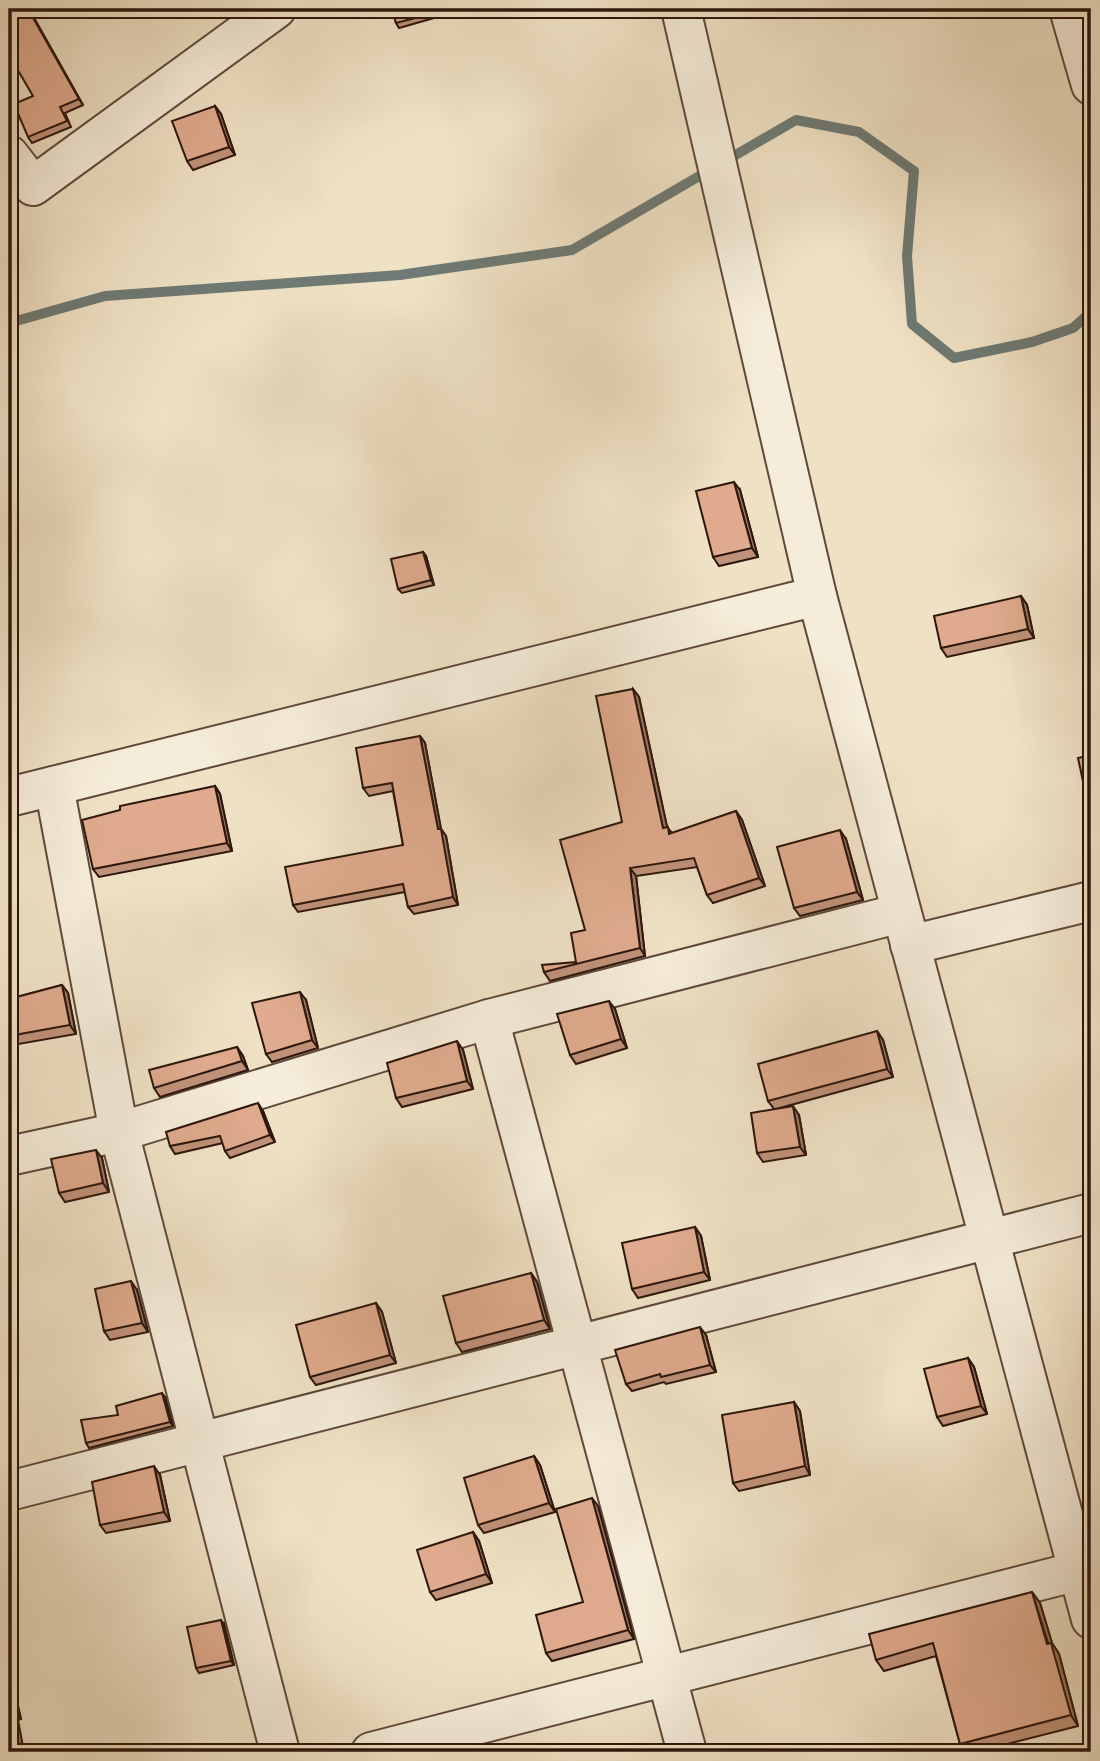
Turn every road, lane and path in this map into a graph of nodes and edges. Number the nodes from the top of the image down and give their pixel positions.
1 (276, 9) edge
2 (681, 9) edge
3 (1069, 9) edge
4 (1091, 85) edge
5 (9, 155) edge
6 (817, 596) junction
7 (54, 786) junction
8 (9, 797) edge
9 (1091, 901) edge
10 (906, 929) junction
11 (489, 1020) junction
12 (119, 1132) junction
13 (9, 1156) edge
14 (1091, 1213) edge
15 (990, 1240) junction
16 (577, 1346) junction
17 (199, 1442) junction
18 (9, 1491) edge
19 (1078, 1572) junction
20 (1091, 1619) edge
21 (666, 1676) junction
22 (280, 1752) edge
23 (371, 1752) edge
24 (687, 1752) edge

1 - 5 street
2 - 6 street
3 - 4 street
6 - 7 street
6 - 10 street
7 - 8 street
7 - 12 street
9 - 10 street
10 - 11 street
10 - 15 street
11 - 12 street
11 - 16 street
12 - 13 street
12 - 17 street
14 - 15 street
15 - 16 street
15 - 19 street
16 - 17 street
16 - 21 street
17 - 18 street
17 - 22 street
19 - 20 street
19 - 21 street
21 - 23 street
21 - 24 street

